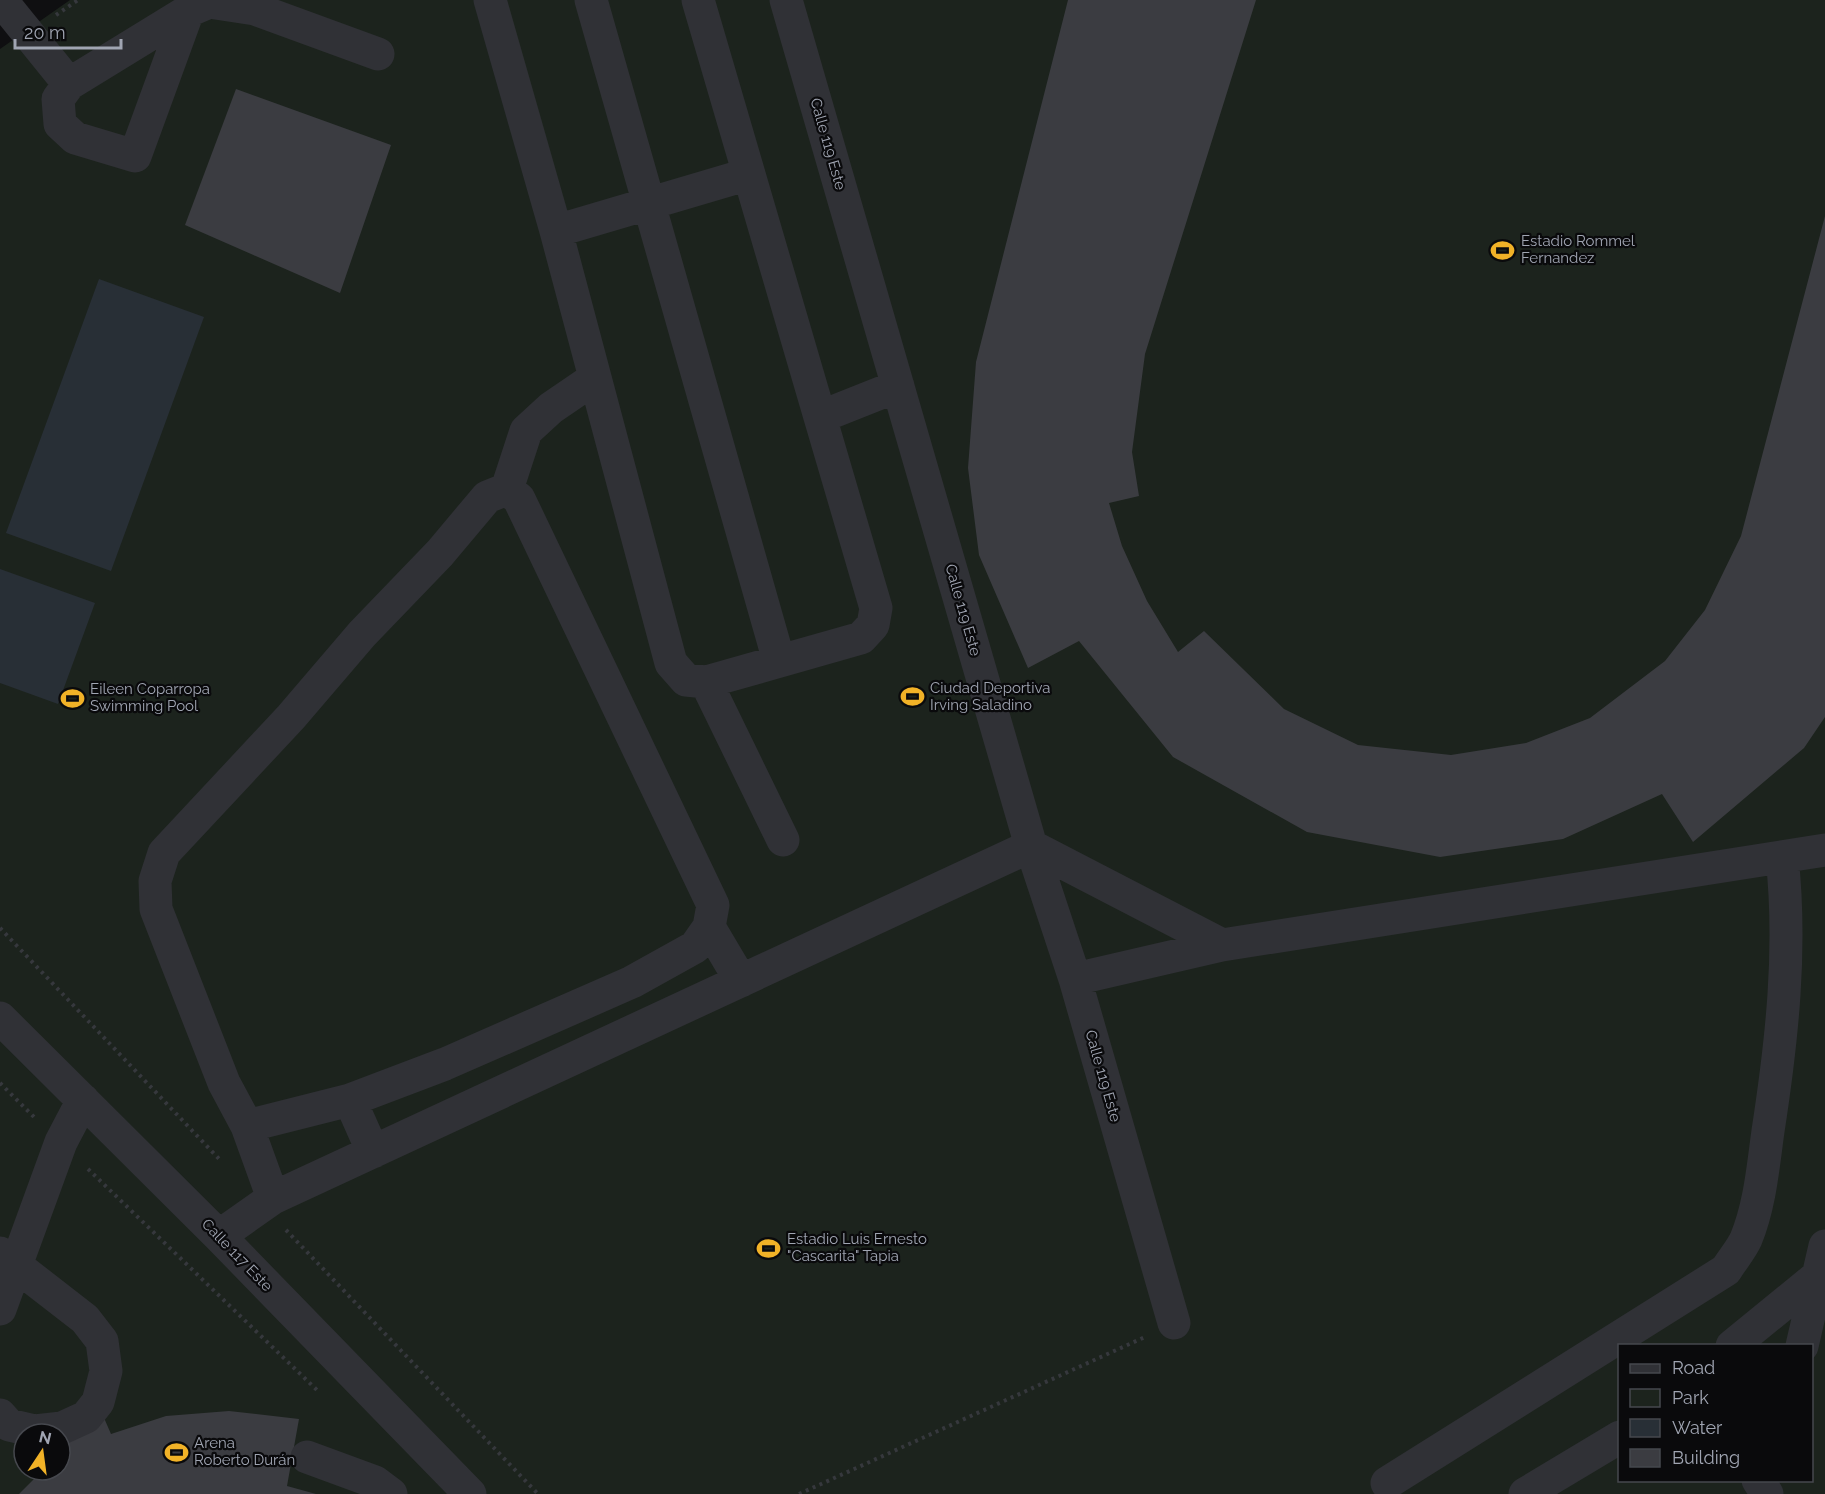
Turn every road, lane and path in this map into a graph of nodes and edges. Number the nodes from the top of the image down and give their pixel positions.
1 (1, 0) edge
2 (490, 0) edge
3 (591, 0) edge
4 (786, 0) edge
5 (702, 1) edge
6 (188, 11) junction
7 (378, 54) dead end
8 (69, 84) junction
9 (749, 174) junction
10 (649, 203) junction
11 (556, 231) junction
12 (595, 378) junction
13 (898, 386) junction
14 (820, 417) junction
15 (507, 489) junction
16 (779, 661) junction
17 (706, 682) junction
18 (783, 840) dead end
19 (1032, 846) junction
20 (1825, 850) edge
21 (1782, 857) junction
22 (0, 927) edge
23 (709, 927) junction
24 (1222, 945) junction
25 (1075, 979) junction
26 (741, 981) junction
27 (633, 982) junction
28 (0, 1018) edge
29 (534, 1024) junction
30 (649, 1024) junction
31 (445, 1064) junction
32 (554, 1068) junction
33 (0, 1083) edge
34 (83, 1100) junction
35 (350, 1100) junction
36 (464, 1109) junction
37 (247, 1126) junction
38 (61, 1142) junction
39 (373, 1152) junction
40 (227, 1167) dead end
41 (267, 1202) junction
42 (219, 1236) junction
43 (8, 1259) edge
44 (1822, 1261) edge
45 (0, 1309) edge
46 (1174, 1323) joint
47 (1734, 1344) edge
48 (1803, 1344) edge
49 (320, 1394) dead end
50 (0, 1416) edge
51 (1618, 1438) edge
52 (306, 1457) dead end
53 (1387, 1484) dead end
54 (391, 1494) edge
55 (471, 1494) edge
56 (538, 1494) edge
57 (799, 1494) edge
58 (1525, 1494) edge

1 - 8 street
2 - 11 street
3 - 10 street
4 - 13 street, Calle 119 Este
5 - 9 street
6 - 7 street
6 - 8 street
6 - 8 street
9 - 10 street
9 - 14 street
10 - 11 street
10 - 16 street
11 - 12 street
12 - 15 street
12 - 17 street
13 - 14 street
13 - 19 street, Calle 119 Este
14 - 16 street
15 - 23 street
15 - 37 street
16 - 17 street
17 - 18 street
19 - 24 street
19 - 25 street, Calle 119 Este
19 - 26 street
20 - 21 street
21 - 24 street
21 - 53 street
22 - 40 path
23 - 26 street
23 - 27 street
24 - 25 street
25 - 46 street, Calle 119 Este
26 - 30 street
27 - 29 street
27 - 30 street
28 - 34 street, Calle 117 Este
29 - 31 street
29 - 32 street
30 - 32 street
31 - 35 street
31 - 36 street
32 - 36 street
33 - 38 path
34 - 38 street
34 - 42 street, Calle 117 Este
35 - 37 street
35 - 39 street
36 - 39 street
37 - 41 street
38 - 43 street
38 - 49 path
39 - 41 street
41 - 42 street
41 - 56 path
42 - 55 street, Calle 117 Este
43 - 45 street
43 - 50 street
44 - 47 street
44 - 48 street
46 - 57 path
51 - 58 street
52 - 54 street

